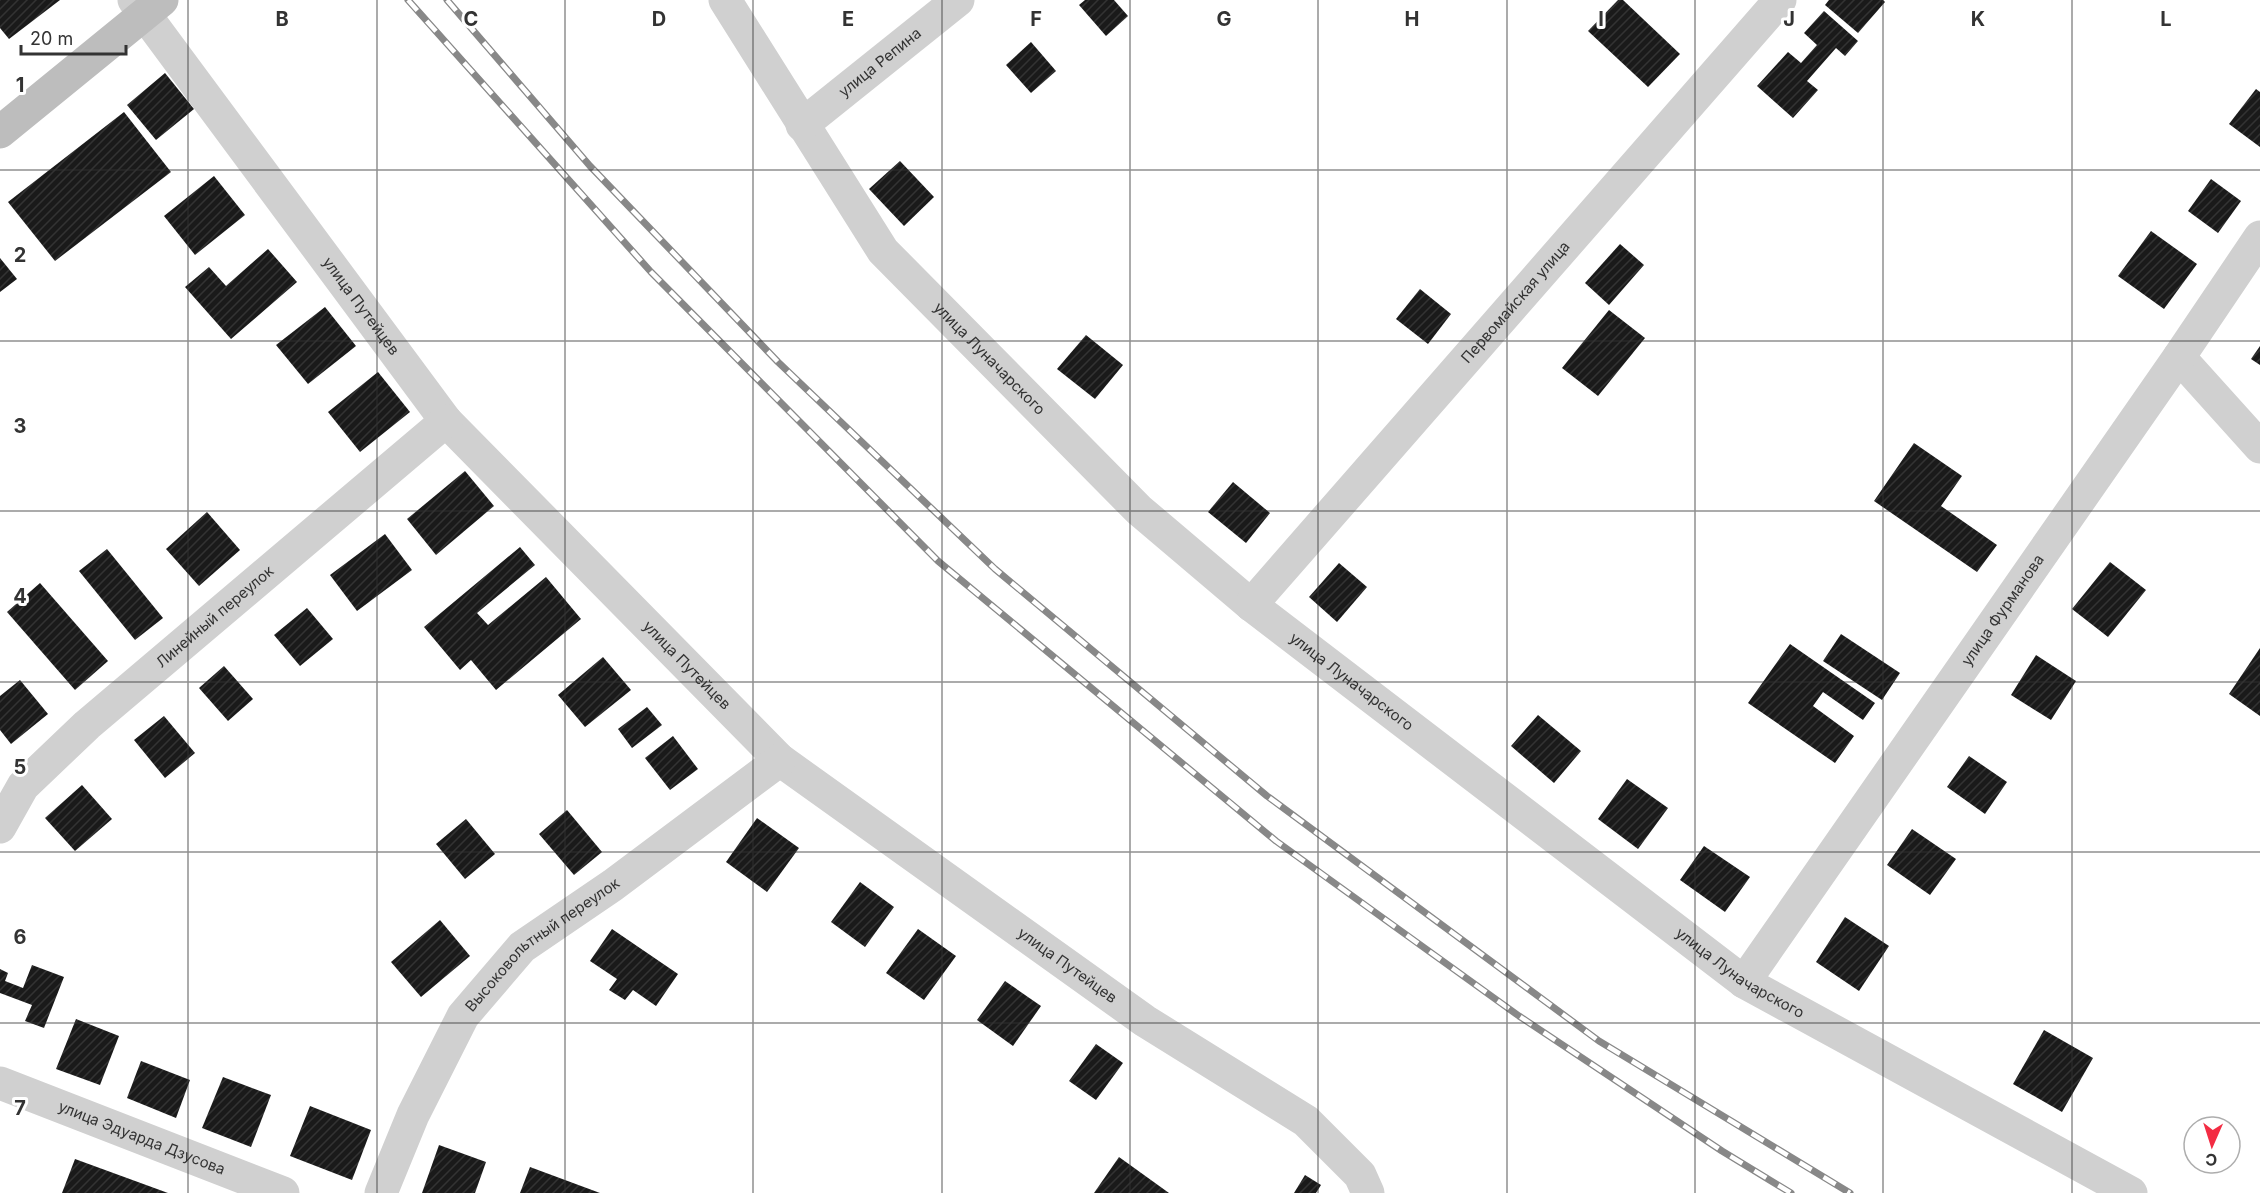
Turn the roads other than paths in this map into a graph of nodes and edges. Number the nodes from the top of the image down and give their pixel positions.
1 (725, 0) edge
2 (958, 0) edge
3 (1780, 0) edge
4 (147, 4) edge
5 (802, 125) junction
6 (0, 132) edge
7 (2260, 237) edge
8 (2179, 357) junction
9 (446, 421) junction
10 (2260, 447) edge
11 (1251, 606) junction
12 (780, 759) junction
13 (0, 826) edge
14 (1744, 982) junction
15 (0, 1083) edge
16 (282, 1193) edge
17 (381, 1193) edge
18 (1368, 1193) edge
19 (2131, 1193) edge

1 - 5 street, улица Луначарского
2 - 5 street, улица Репина
3 - 11 street, Первомайская улица
4 - 6 main road
4 - 9 street, улица Путейцев
5 - 11 street, улица Луначарского
7 - 8 street, улица Фурманова
8 - 10 street
8 - 14 street, улица Фурманова
9 - 12 street, улица Путейцев
9 - 13 street, Линейный переулок
11 - 14 street, улица Луначарского
12 - 17 street, Высоковольтный переулок
12 - 18 street, улица Путейцев
14 - 19 street, улица Луначарского
15 - 16 street, улица Эдуарда Дзусова

